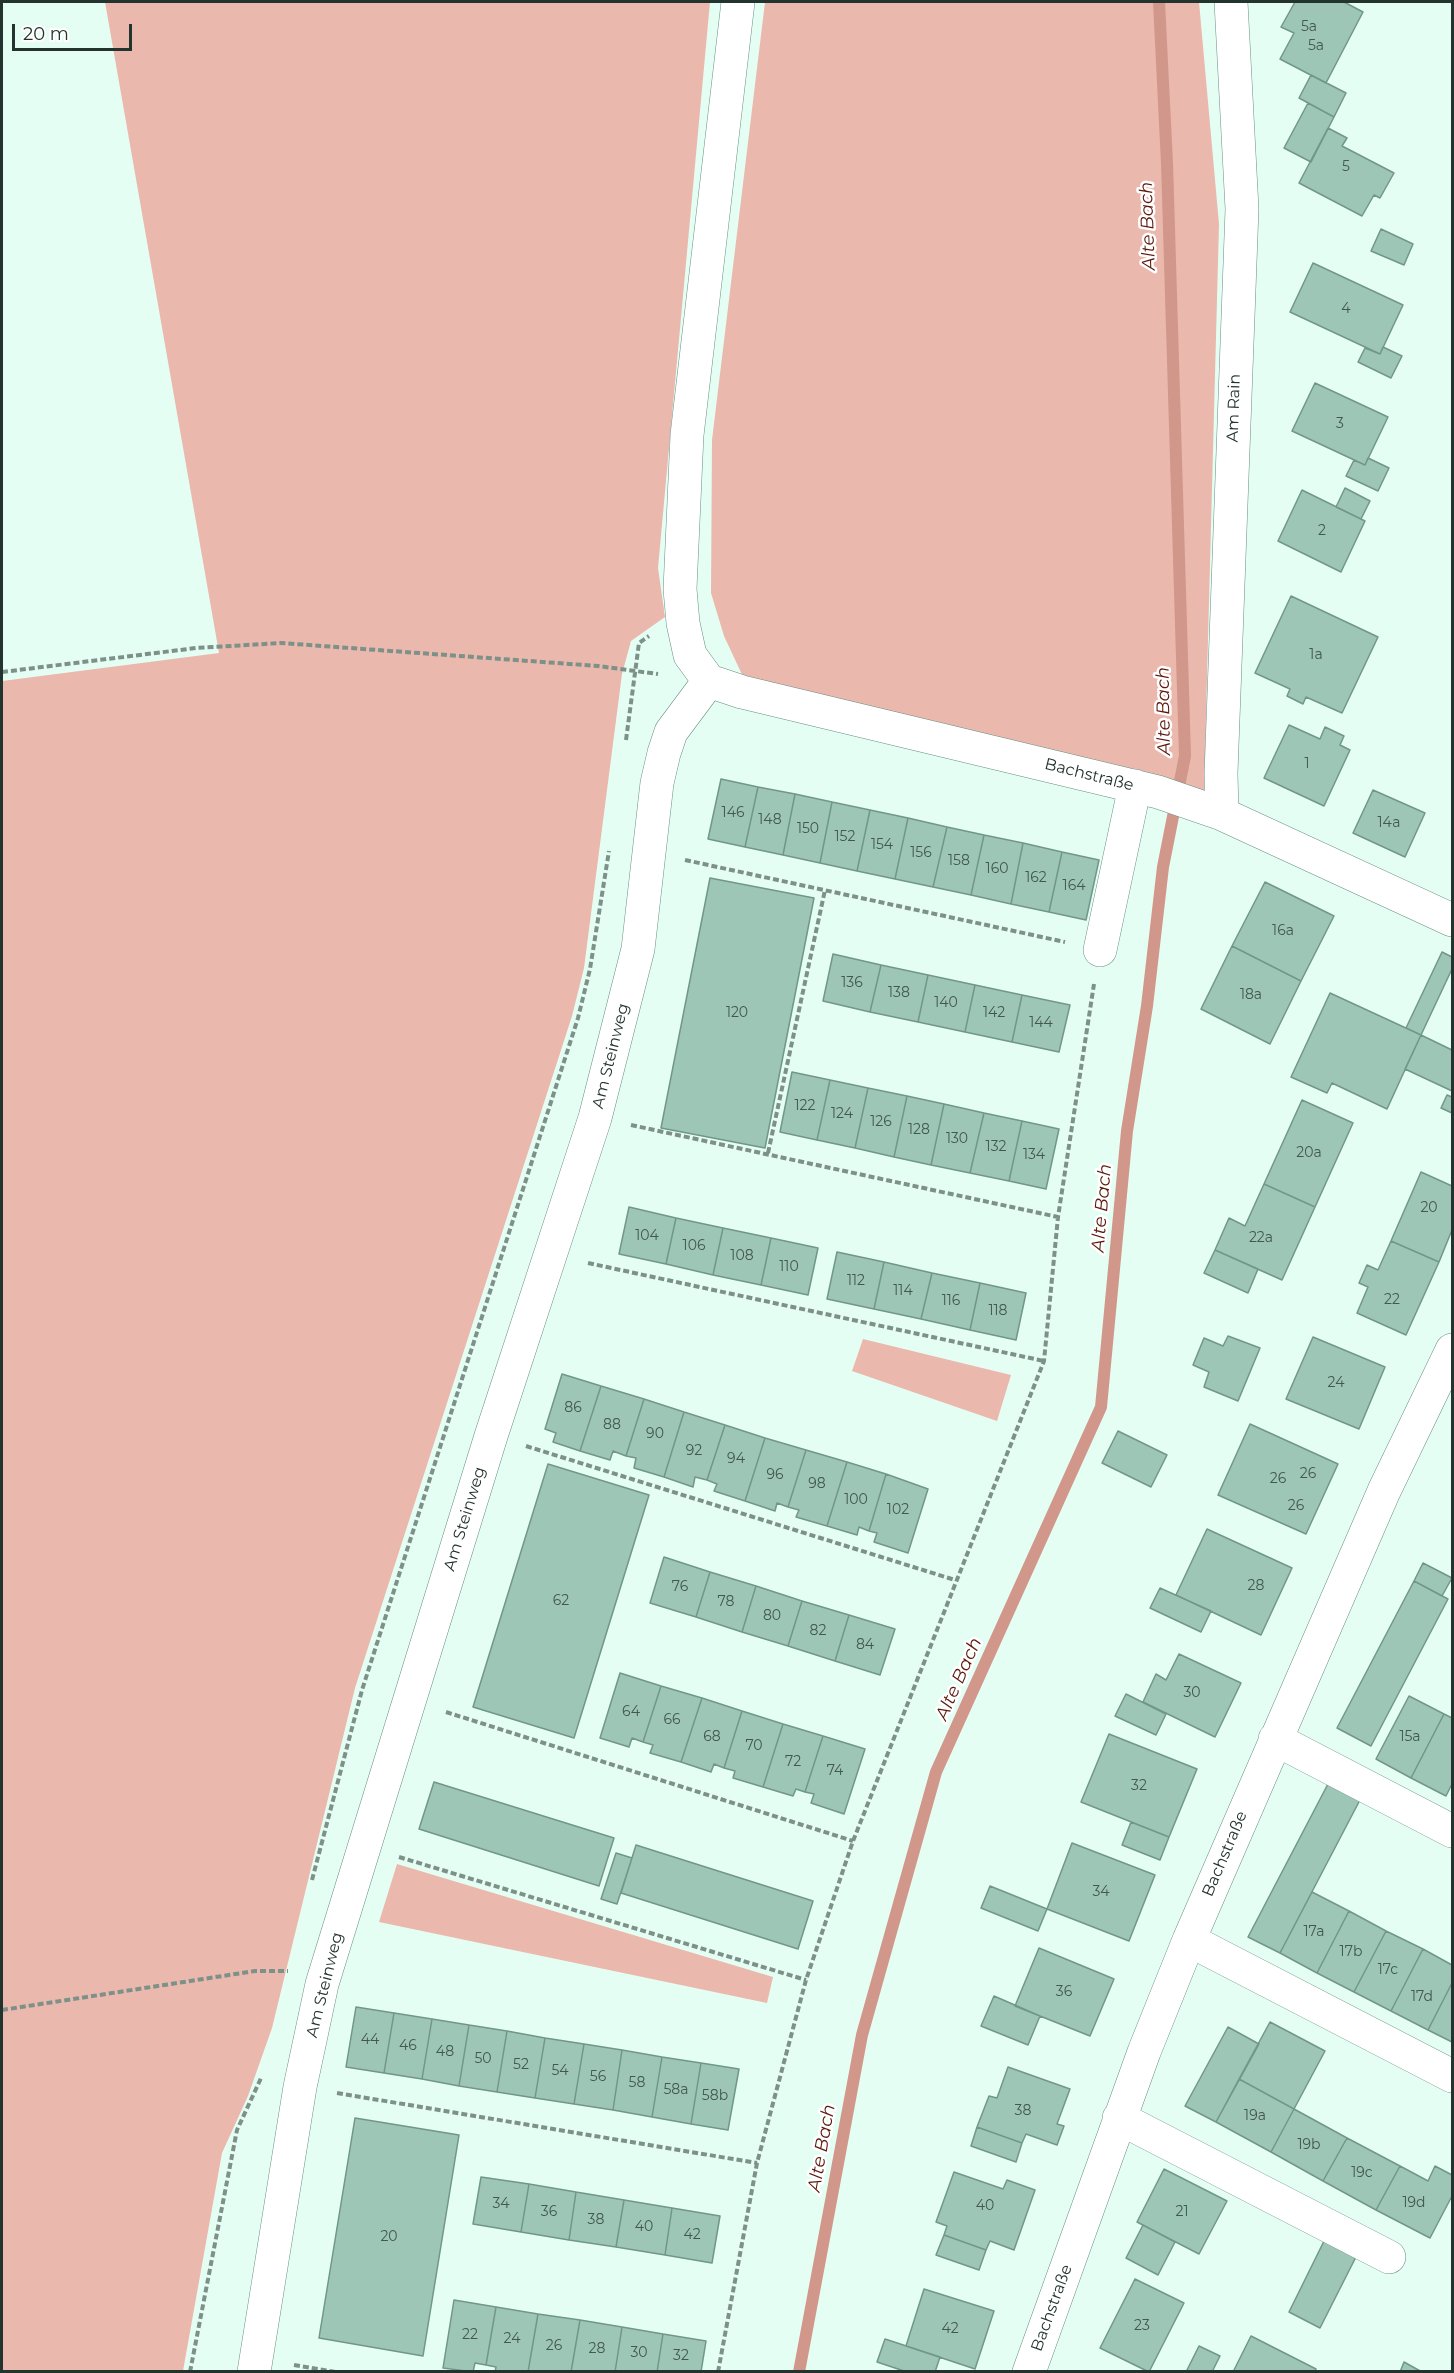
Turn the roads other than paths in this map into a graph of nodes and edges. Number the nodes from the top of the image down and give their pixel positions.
1 (738, 2) edge
2 (1232, 2) edge
3 (709, 681) junction
4 (1147, 789) junction
5 (1212, 811) junction
6 (1452, 920) edge
7 (1100, 950) road end
8 (1452, 1350) edge
9 (1275, 1739) junction
10 (1452, 1831) edge
11 (1189, 1940) junction
12 (1452, 2076) edge
13 (1119, 2118) junction
14 (1389, 2257) dead end
15 (1033, 2370) edge
16 (254, 2372) edge

1 - 3 street
2 - 5 street, Am Rain
3 - 4 street, Bachstraße
3 - 16 street, Am Steinweg
4 - 5 street, Bachstraße
4 - 7 street
5 - 6 street, Bachstraße
8 - 9 street, Bachstraße
9 - 10 street
9 - 11 street, Bachstraße
11 - 12 street
11 - 13 street, Bachstraße
13 - 14 street
13 - 15 street, Bachstraße

